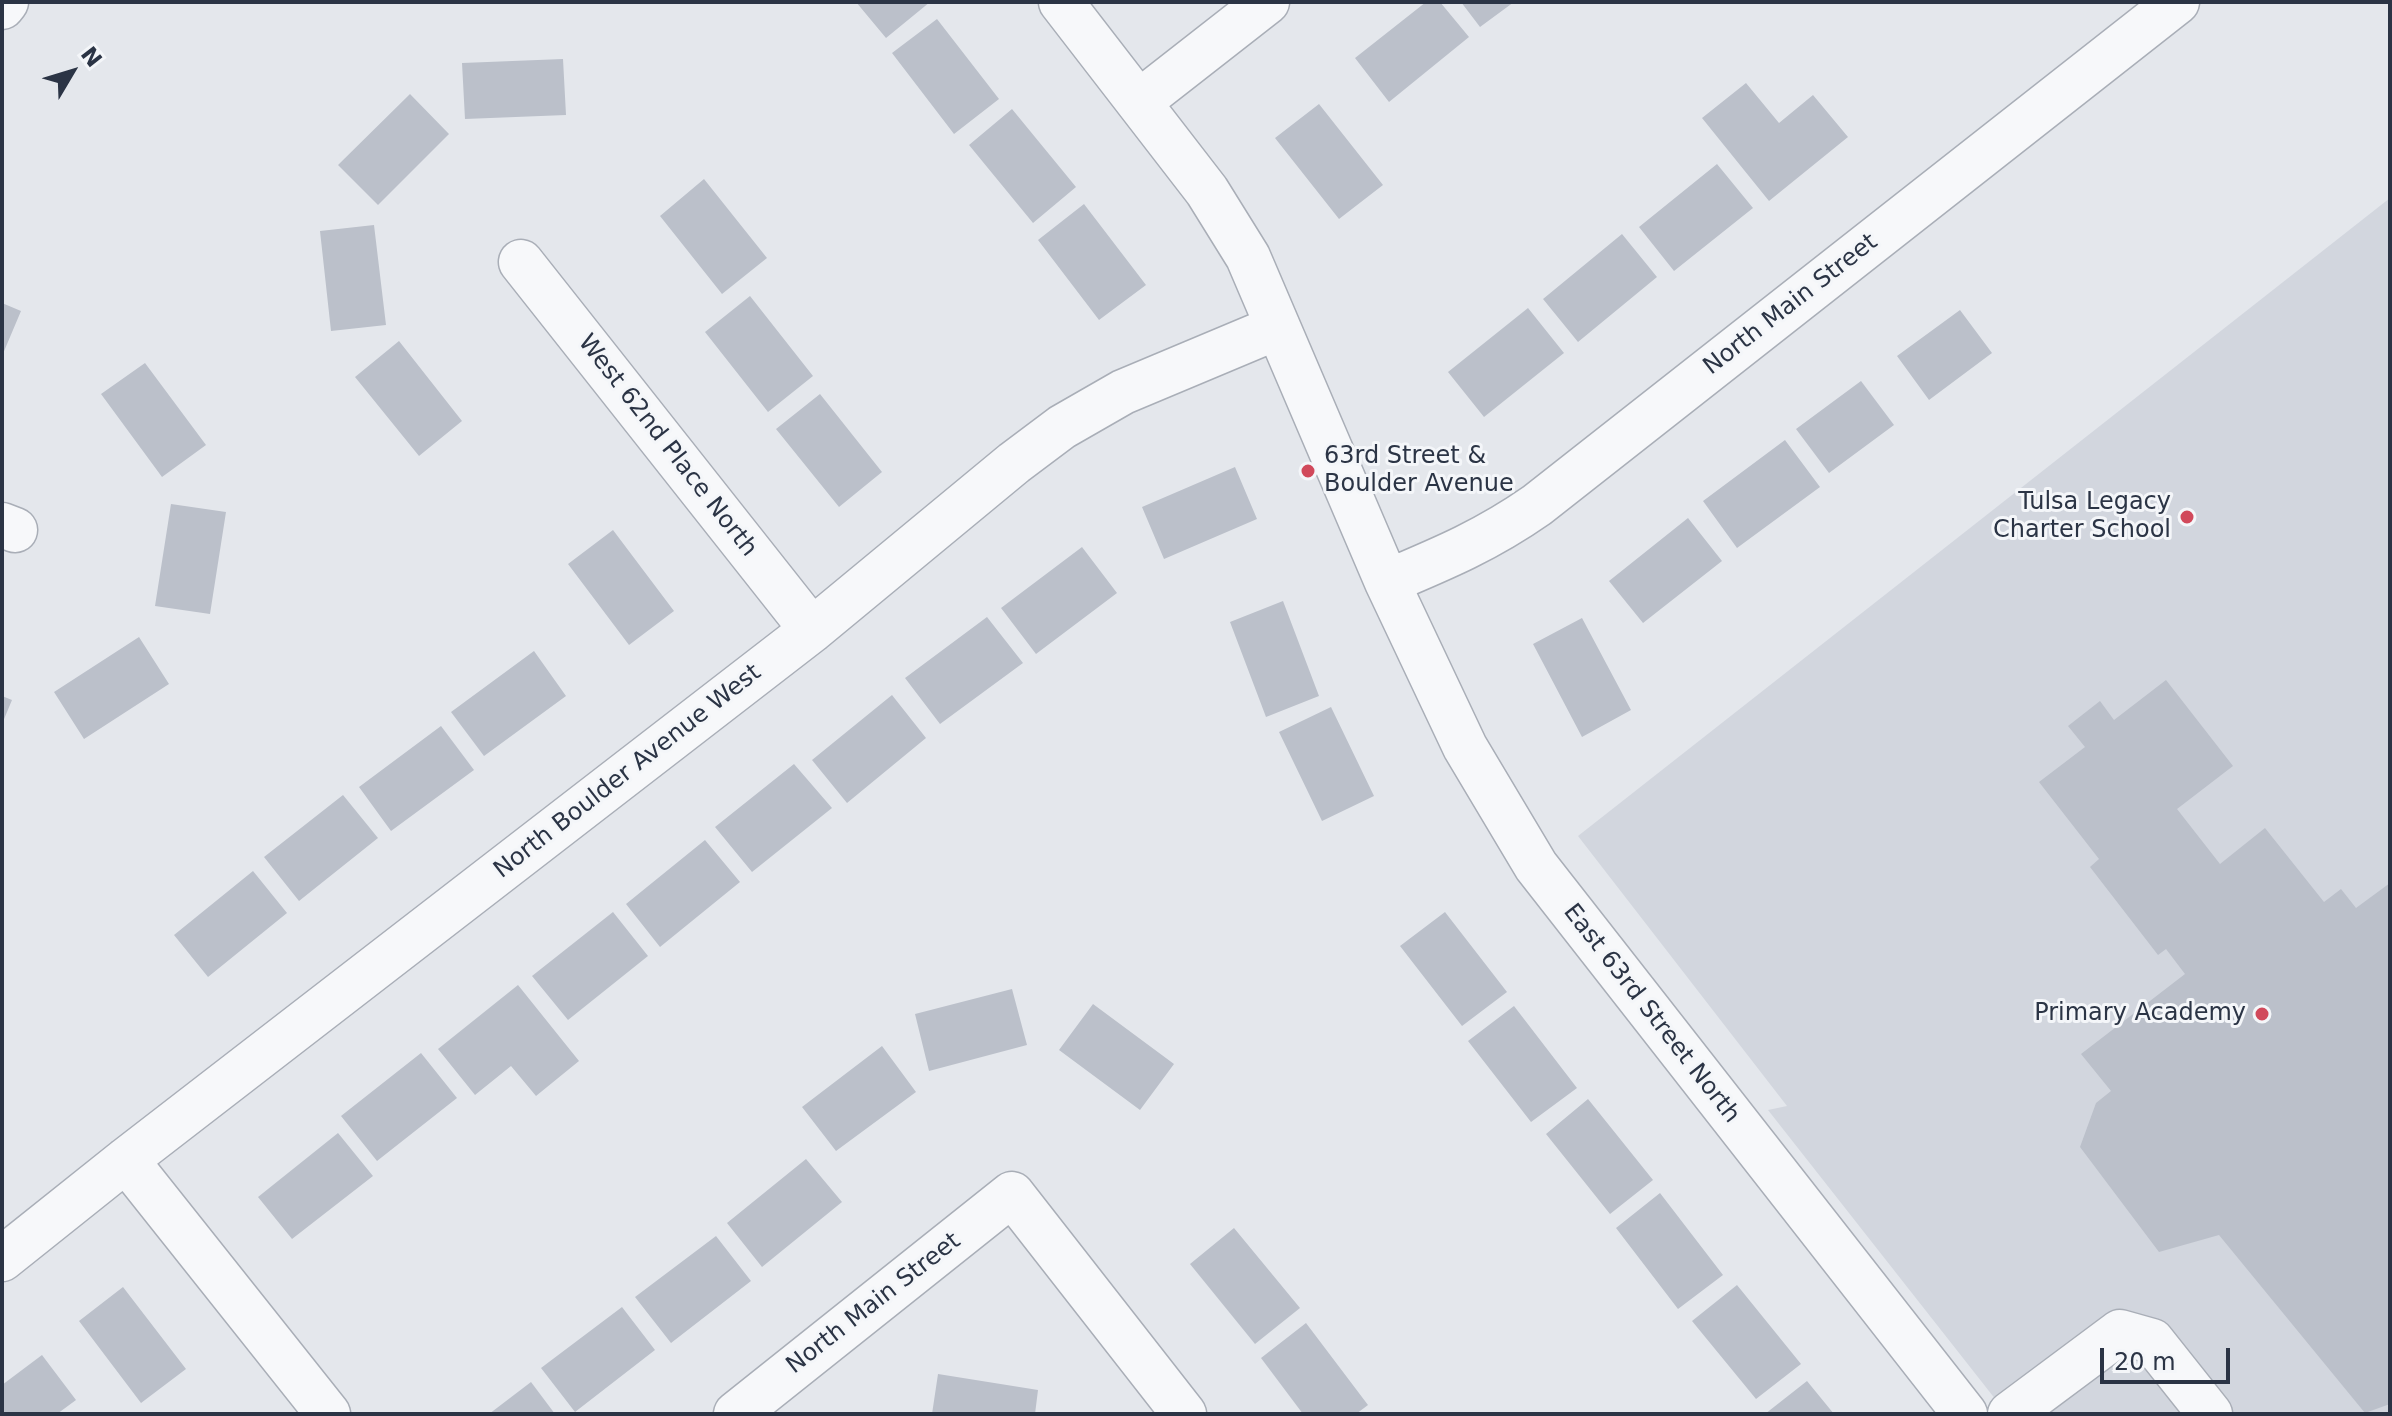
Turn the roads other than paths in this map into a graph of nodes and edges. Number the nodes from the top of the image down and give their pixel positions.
1 (6, 2) edge
2 (1061, 2) edge
3 (1267, 2) edge
4 (2177, 2) edge
5 (2, 7) edge
6 (1139, 102) junction
7 (521, 262) dead end
8 (1278, 327) junction
9 (1387, 582) junction
10 (812, 630) junction
11 (126, 1160) junction
12 (2, 1259) edge
13 (328, 1414) edge
14 (736, 1414) edge
15 (1184, 1414) edge
16 (1965, 1414) edge
17 (2010, 1414) edge
18 (2210, 1414) edge

1 - 5 street
2 - 6 street, East 63rd Street North
3 - 6 street
4 - 9 street, North Main Street
6 - 8 street, East 63rd Street North
7 - 10 street, West 62nd Place North
8 - 9 street, East 63rd Street North
8 - 10 street, North Boulder Avenue West
9 - 16 street, East 63rd Street North
10 - 11 street, North Boulder Avenue West
11 - 12 street, North Boulder Avenue West
11 - 13 street
14 - 15 street, North Main Street
17 - 18 street

